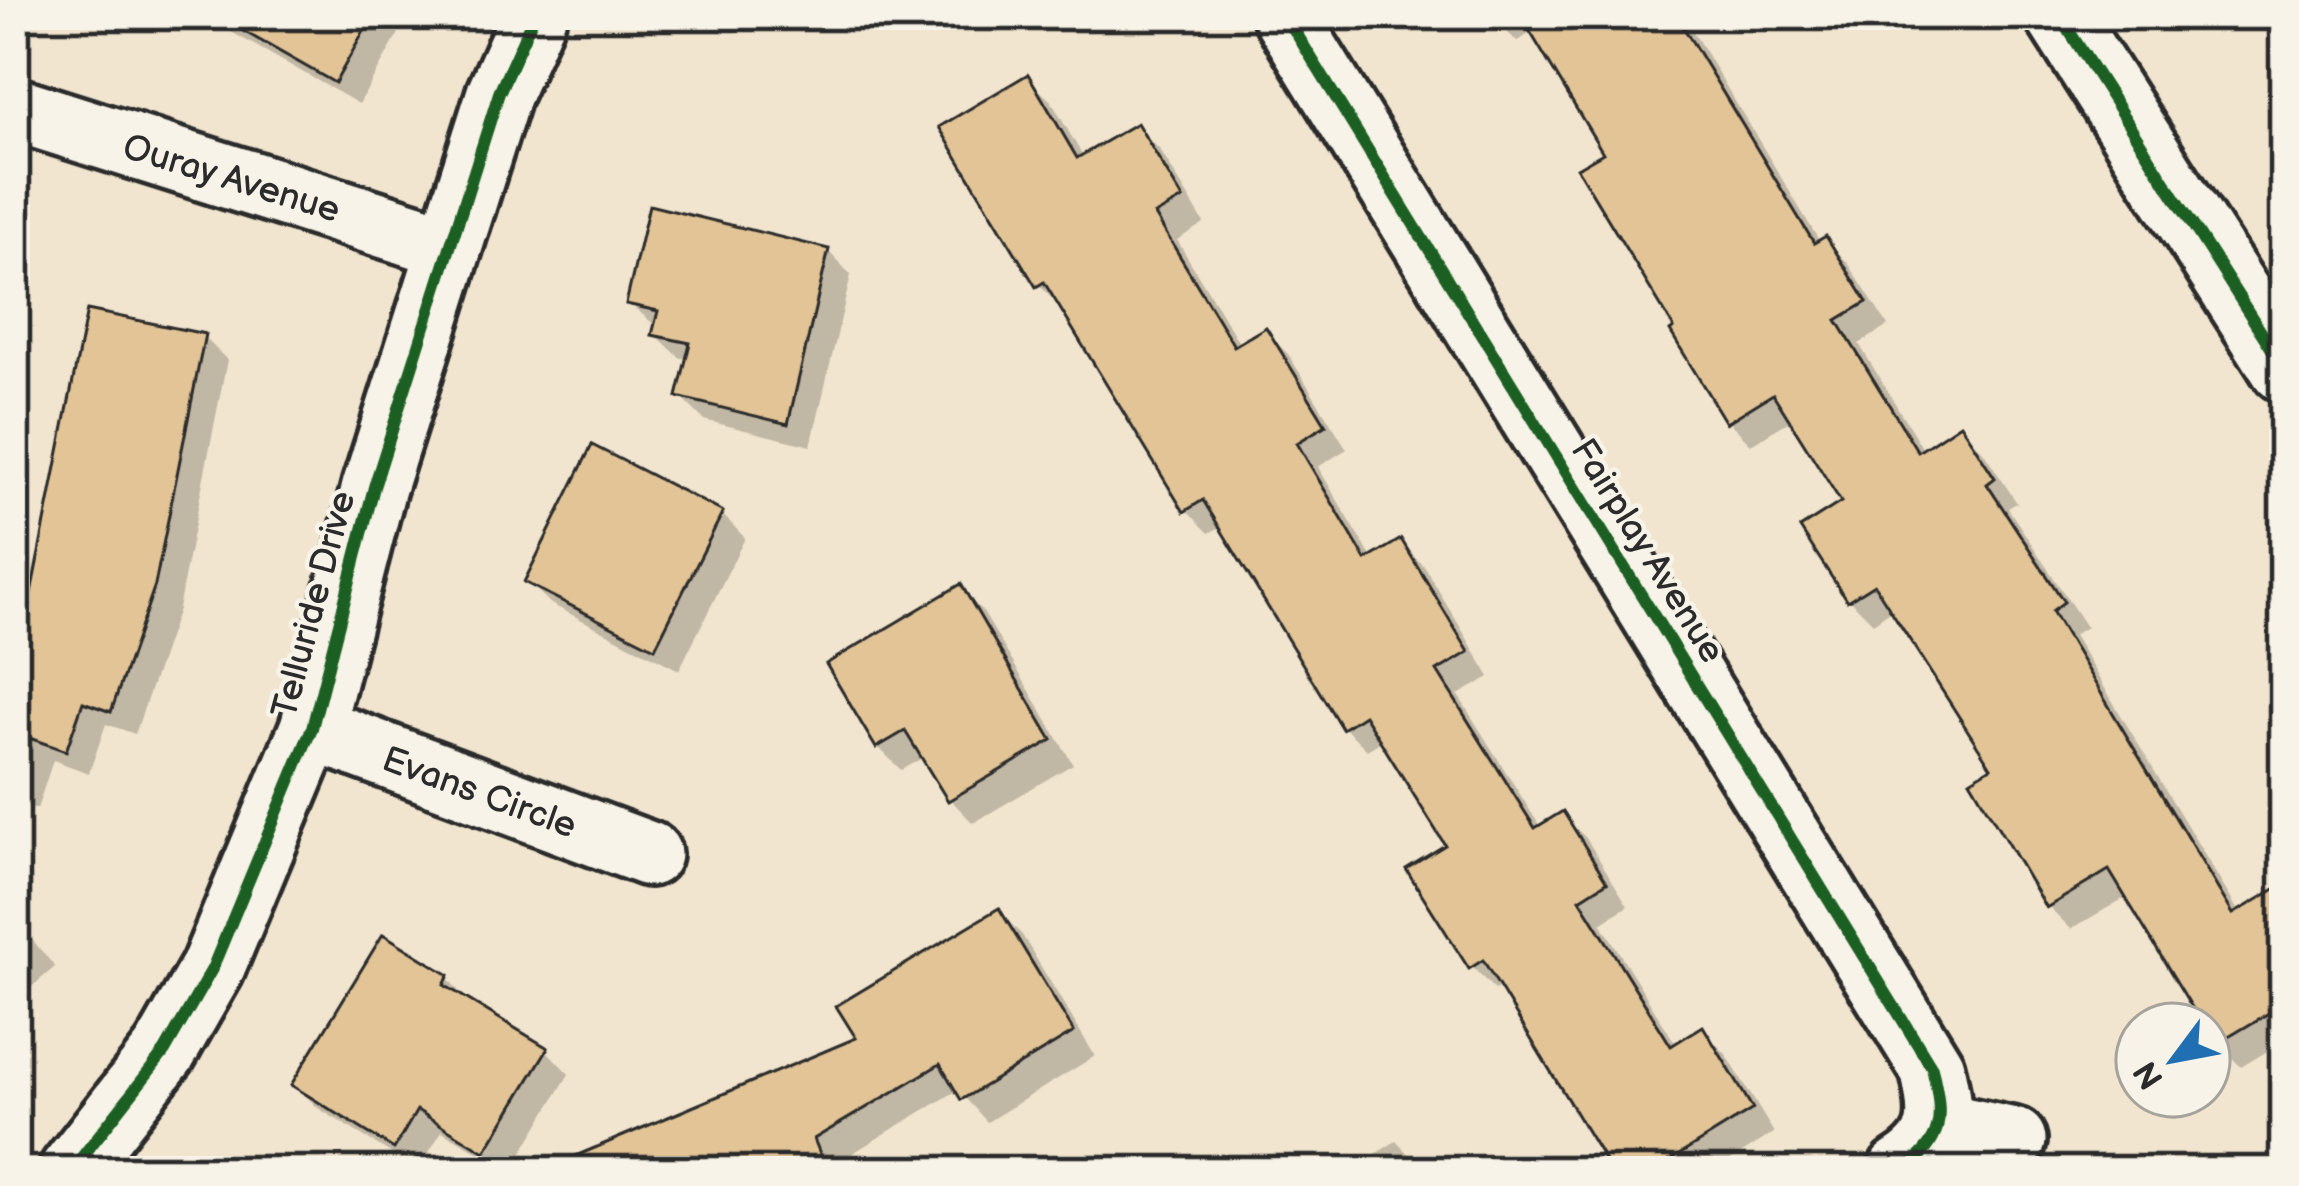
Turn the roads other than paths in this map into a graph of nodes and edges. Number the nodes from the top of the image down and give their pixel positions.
1 (534, 15) edge
2 (1286, 15) edge
3 (2059, 15) edge
4 (15, 109) edge
5 (449, 246) junction
6 (2284, 368) edge
7 (312, 728) junction
8 (649, 854) dead end
9 (2014, 1140) dead end
10 (1920, 1148) edge
11 (71, 1171) edge

1 - 5 street, Telluride Drive
2 - 10 street, Fairplay Avenue
3 - 6 main road
4 - 5 street, Ouray Avenue
5 - 7 street, Telluride Drive
7 - 8 street, Evans Circle
7 - 11 street, Telluride Drive
9 - 10 street

